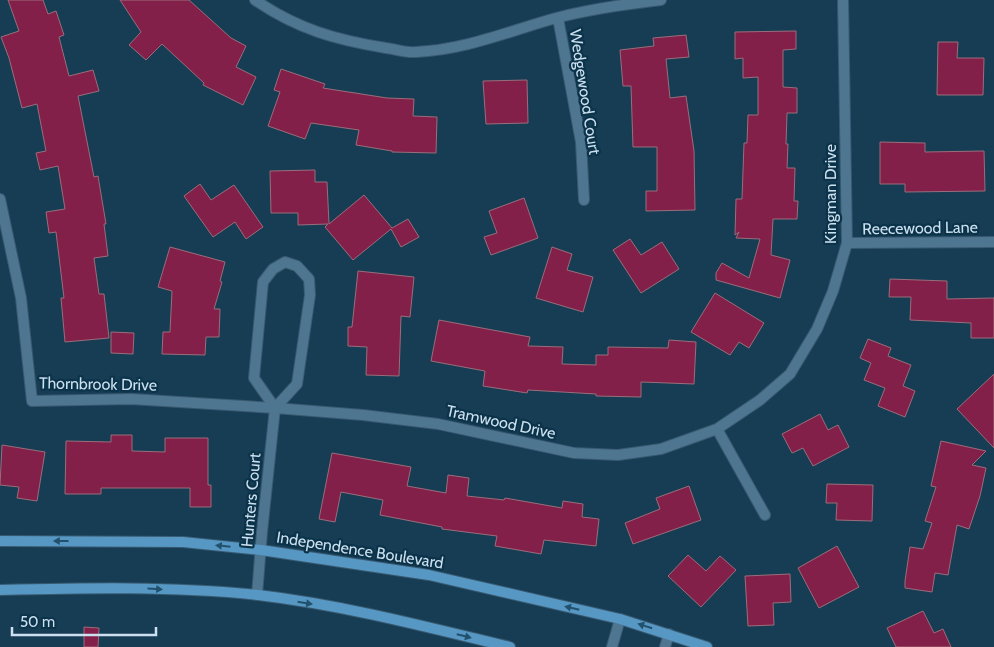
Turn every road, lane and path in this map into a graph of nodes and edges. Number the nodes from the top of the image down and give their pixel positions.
1 (255, 0) edge
2 (661, 0) edge
3 (843, 0) edge
4 (558, 18) junction
5 (0, 199) edge
6 (584, 200) dead end
7 (994, 242) edge
8 (847, 243) junction
9 (275, 408) junction
10 (717, 429) junction
11 (765, 514) dead end
12 (0, 541) edge
13 (261, 550) junction
14 (0, 590) edge
15 (257, 595) junction
16 (620, 619) junction
17 (669, 634) junction
18 (510, 647) edge
19 (612, 647) edge
20 (665, 647) edge
21 (707, 647) edge

1 - 4 street
2 - 4 street
3 - 8 street, Kingman Drive
4 - 6 street, Wedgewood Court
5 - 9 street, Thornbrook Drive
7 - 8 street, Reecewood Lane
8 - 10 street, Kingman Drive
9 - 9 street
9 - 10 street, Tramwood Drive
9 - 13 street, Hunters Court
10 - 11 street
13 -> 12 main road, Independence Boulevard
13 - 15 street, Hunters Court
16 -> 13 main road, Independence Boulevard
14 -> 15 main road
15 -> 18 main road
17 -> 16 main road, Independence Boulevard
16 - 19 street
17 - 20 street
17 - 21 main road, Independence Boulevard

